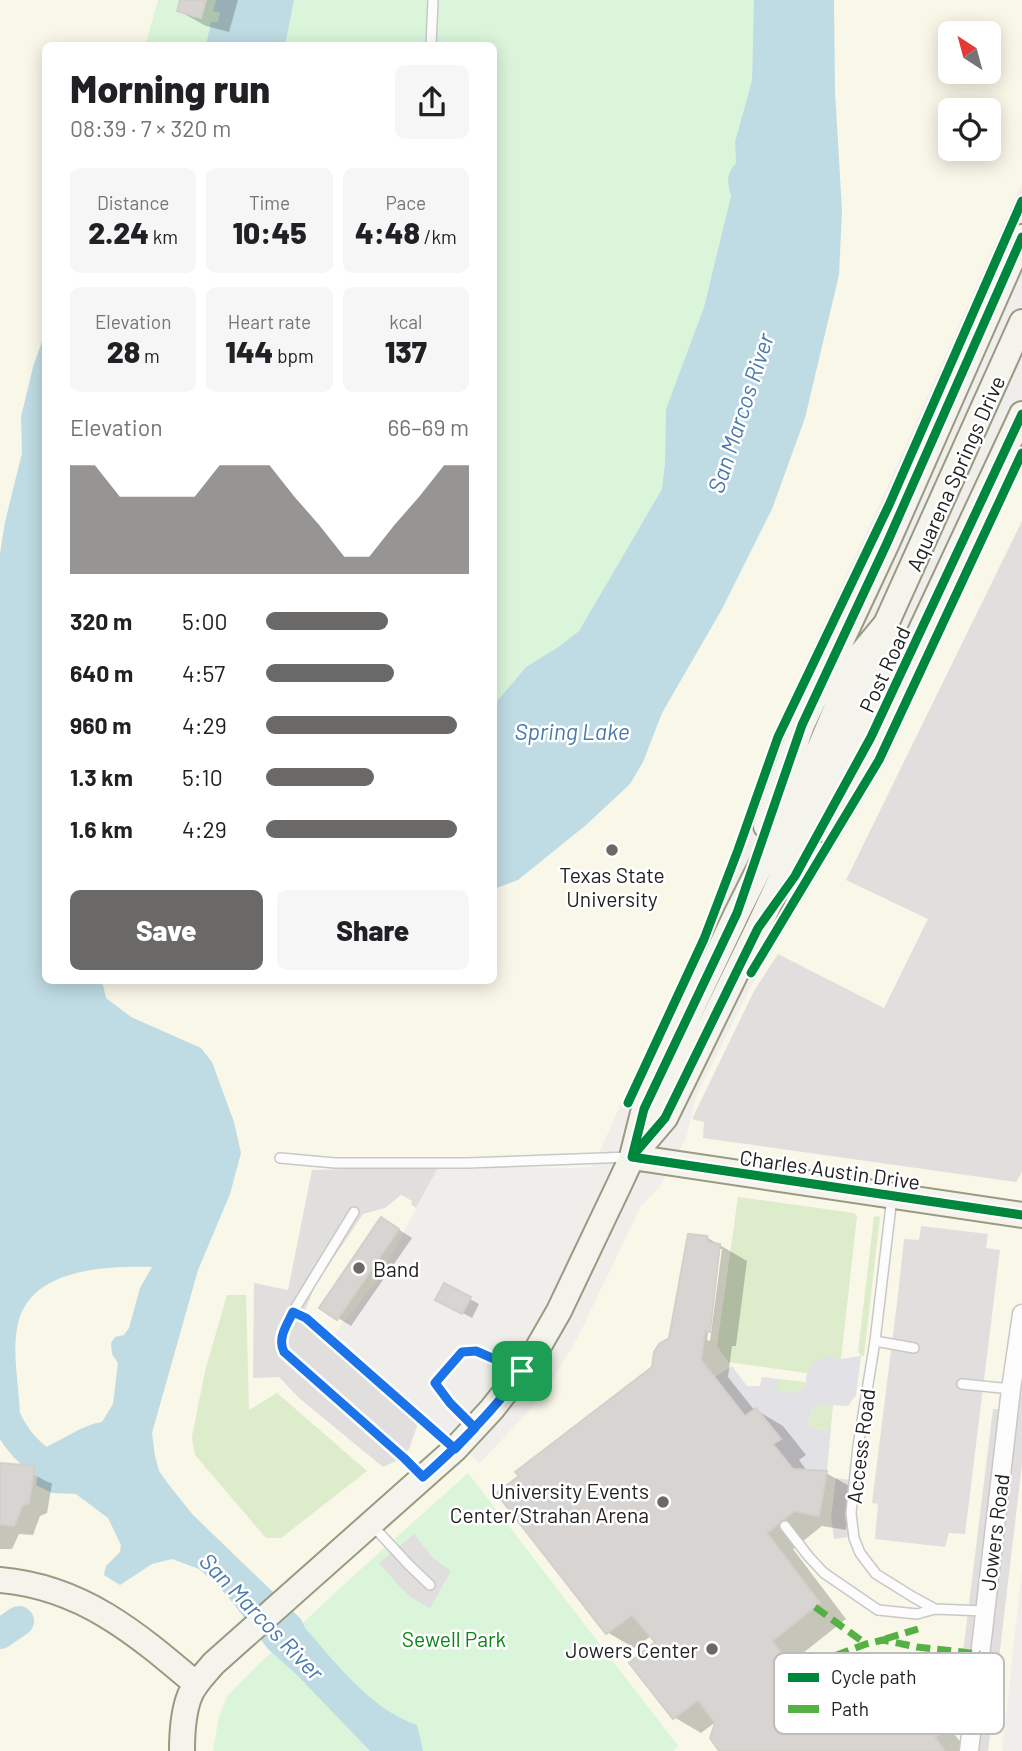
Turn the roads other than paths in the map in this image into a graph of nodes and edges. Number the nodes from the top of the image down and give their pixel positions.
1 (433, 0) edge
2 (431, 42) edge
3 (1021, 240) edge
4 (1022, 322) edge
5 (1022, 414) edge
6 (886, 624) junction
7 (737, 913) junction
8 (758, 928) junction
9 (632, 1157) junction
10 (280, 1158) dead end
11 (892, 1196) junction
12 (354, 1212) dead end
13 (1022, 1215) edge
14 (293, 1312) junction
15 (1022, 1314) edge
16 (875, 1342) junction
17 (914, 1348) dead end
18 (522, 1371) junction
19 (962, 1384) dead end
20 (1011, 1390) junction
21 (475, 1428) junction
22 (455, 1449) junction
23 (423, 1477) junction
24 (371, 1524) junction
25 (785, 1527) dead end
26 (0, 1580) edge
27 (430, 1585) dead end
28 (935, 1609) junction
29 (984, 1611) junction
30 (979, 1653) edge
31 (196, 1684) junction
32 (182, 1751) edge

1 - 2 lane
3 - 7 main road
4 - 6 main road, Aquarena Springs Drive
5 - 8 main road, Post Road
6 - 7 main road, Aquarena Springs Drive
6 - 8 main road, Aquarena Springs Drive
7 - 9 main road, Aquarena Springs Drive
8 - 9 main road, Aquarena Springs Drive
9 - 10 lane
9 - 11 main road, Charles Austin Drive
9 - 18 main road, Aquarena Springs Drive
11 - 13 main road, Charles Austin Drive
11 - 16 lane, Access Road
12 - 14 lane
14 - 22 lane
14 - 23 lane
15 - 20 street, Jowers Road
16 - 17 lane
16 - 28 lane, Access Road
18 - 21 main road, Aquarena Springs Drive
18 - 21 lane
19 - 20 lane
20 - 29 street, Jowers Road
21 - 22 main road, Aquarena Springs Drive
22 - 23 main road, Aquarena Springs Drive
23 - 24 main road, Aquarena Springs Drive
24 - 27 lane
24 - 31 main road, Aquarena Springs Drive
25 - 28 lane
26 - 31 main road
28 - 29 lane, Access Road
29 - 30 street, Jowers Road
31 - 32 main road

